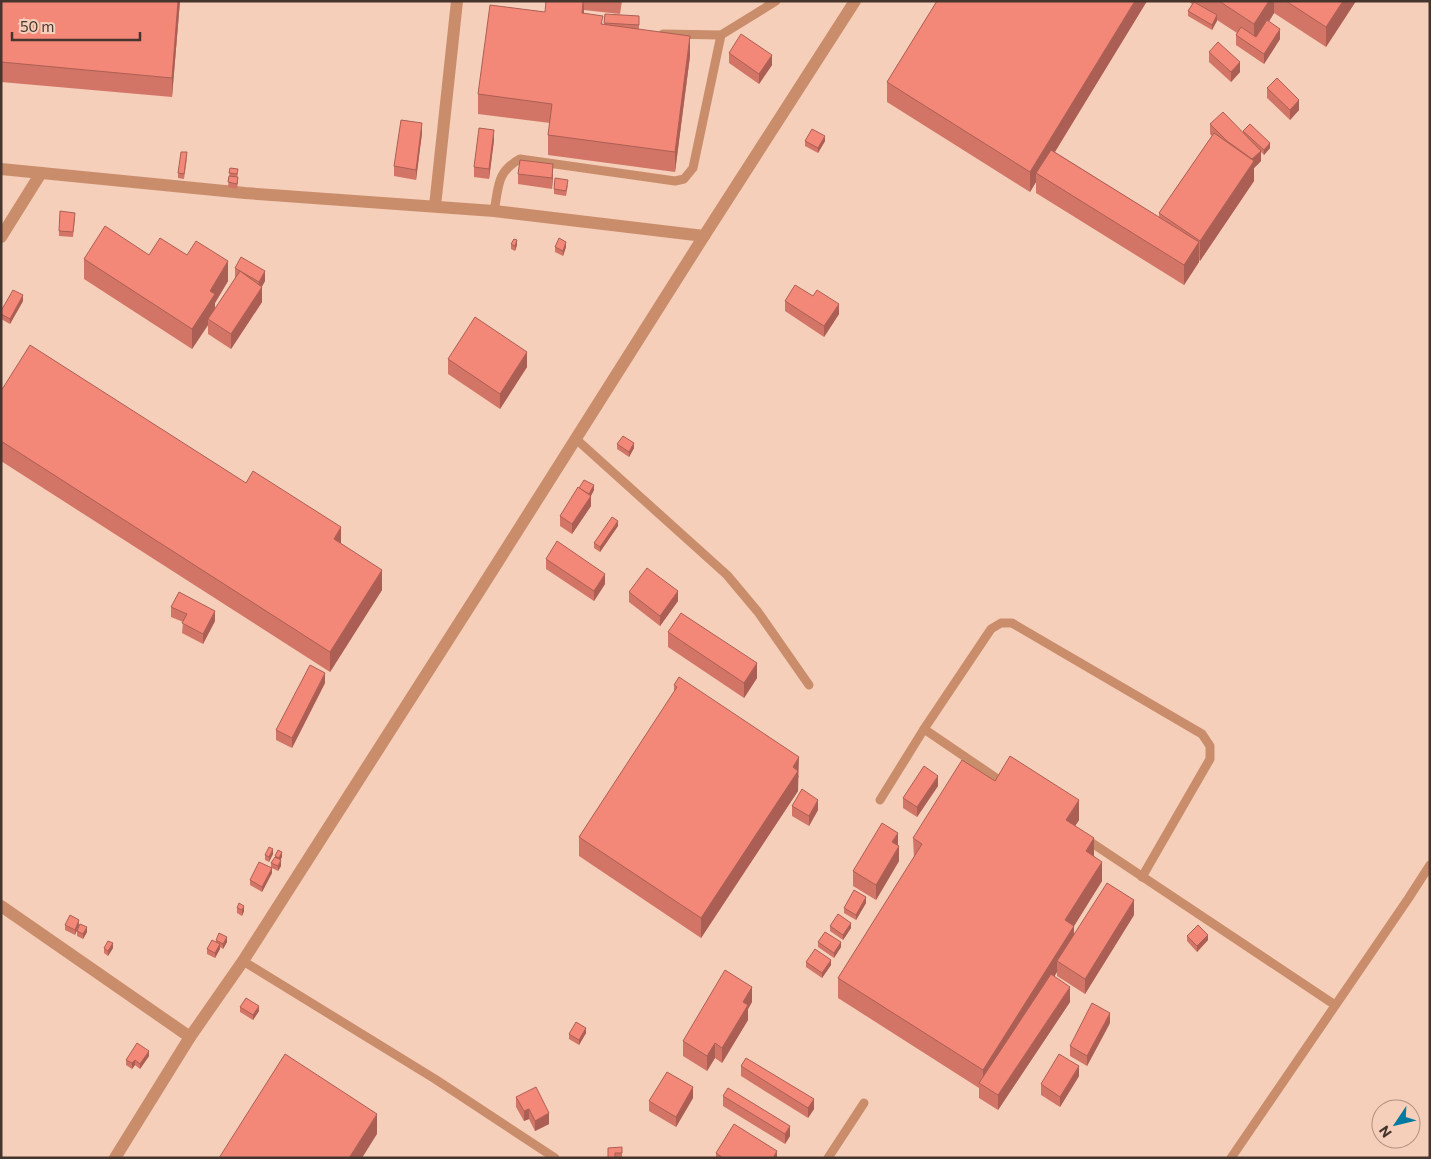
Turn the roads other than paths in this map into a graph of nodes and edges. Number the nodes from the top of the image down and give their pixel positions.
1 (457, 1) edge
2 (776, 1) edge
3 (855, 1) edge
4 (652, 34) edge
5 (721, 35) junction
6 (1, 169) edge
7 (41, 173) junction
8 (434, 206) junction
9 (494, 211) junction
10 (1, 236) edge
11 (704, 236) junction
12 (576, 439) junction
13 (808, 685) dead end
14 (924, 729) junction
15 (1013, 790) edge
16 (880, 800) dead end
17 (1077, 833) edge
18 (1430, 865) edge
19 (1142, 877) junction
20 (1, 906) edge
21 (243, 961) junction
22 (1335, 1005) junction
23 (190, 1037) junction
24 (864, 1103) dead end
25 (115, 1158) edge
26 (555, 1158) edge
27 (828, 1158) edge
28 (1231, 1158) edge

1 - 8 street
2 - 5 lane
3 - 11 street
4 - 5 lane
5 - 9 lane
6 - 7 street
7 - 8 street
7 - 10 street
8 - 9 street
9 - 11 street
11 - 12 street
12 - 13 lane
12 - 21 street
14 - 15 lane
14 - 16 lane
14 - 19 lane
17 - 19 lane
18 - 22 lane
19 - 22 lane
20 - 23 street
21 - 23 street
21 - 26 lane
22 - 28 lane
23 - 25 street
24 - 27 lane

